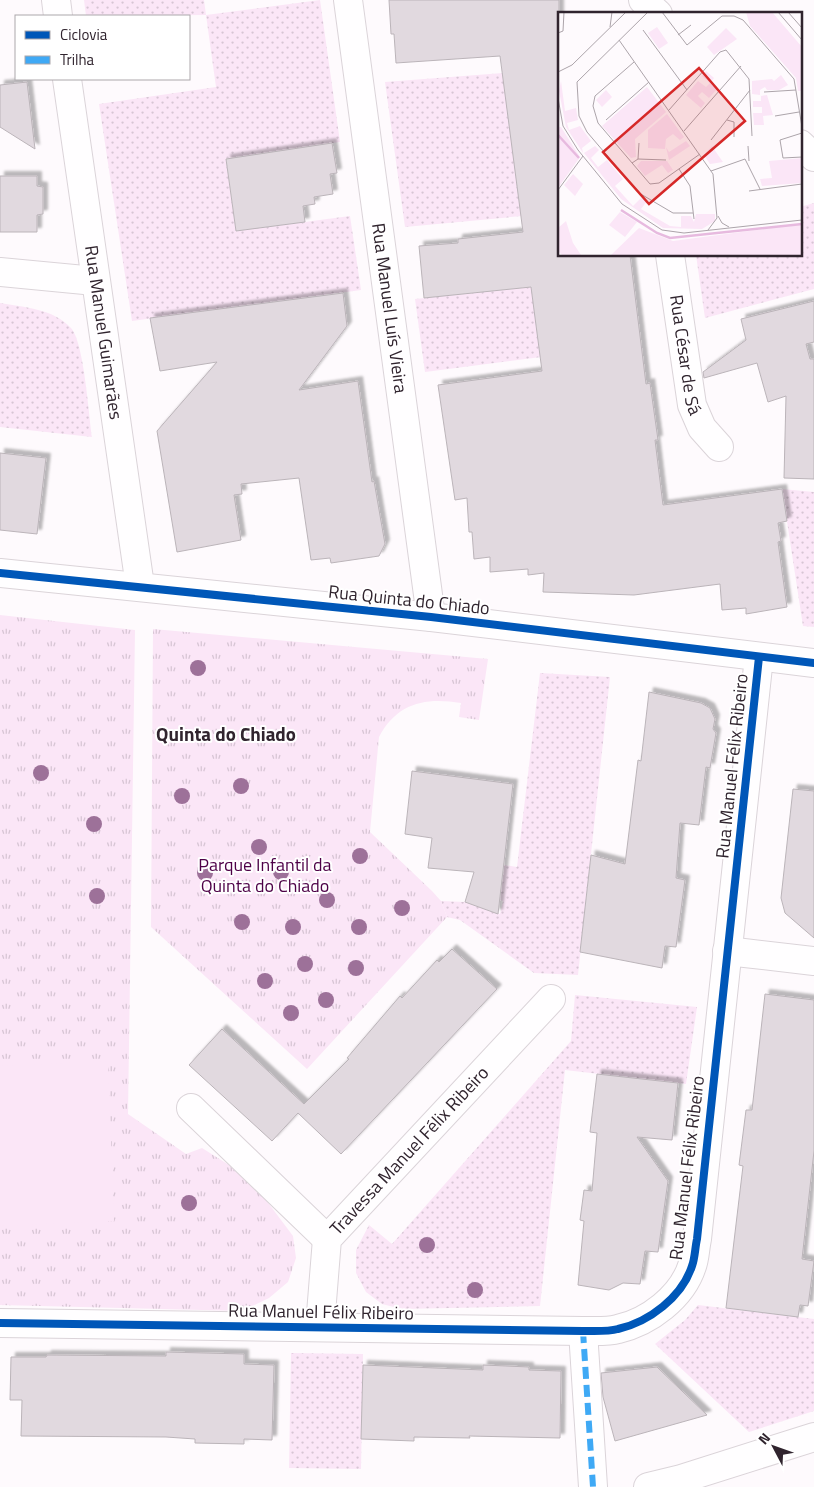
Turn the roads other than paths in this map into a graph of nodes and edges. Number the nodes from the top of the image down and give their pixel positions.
1 (56, 0) edge
2 (348, 0) edge
3 (643, 0) edge
4 (656, 12) edge
5 (58, 15) edge
6 (67, 80) edge
7 (802, 146) edge
8 (814, 157) edge
9 (670, 256) edge
10 (0, 272) edge
11 (95, 281) junction
12 (720, 447) dead end
13 (0, 573) edge
14 (140, 586) junction
15 (431, 617) junction
16 (759, 657) junction
17 (814, 663) edge
18 (727, 951) junction
19 (814, 961) edge
20 (551, 999) dead end
21 (191, 1108) dead end
22 (327, 1239) junction
23 (0, 1323) edge
24 (320, 1326) junction
25 (583, 1331) junction
26 (814, 1437) edge
27 (593, 1487) edge
28 (648, 1487) edge

1 - 5 street
2 - 15 street, Rua Manuel Luís Vieira
3 - 4 street
6 - 11 street, Rua Manuel Guimarães
7 - 8 street
9 - 12 street, Rua César de Sá
10 - 11 street
11 - 14 street, Rua Manuel Guimarães
13 - 14 street, Rua Quinta do Chiado
14 - 15 street, Rua Quinta do Chiado
15 - 16 street, Rua Quinta do Chiado
16 - 17 street, Rua Quinta do Chiado
16 - 18 street, Rua Manuel Félix Ribeiro
18 - 19 street
18 - 25 street, Rua Manuel Félix Ribeiro
20 - 22 street, Travessa Manuel Félix Ribeiro
21 - 22 street
22 - 24 street, Travessa Manuel Félix Ribeiro
23 - 24 street, Rua Manuel Félix Ribeiro
24 - 25 street, Rua Manuel Félix Ribeiro
25 - 27 street
26 - 28 street

